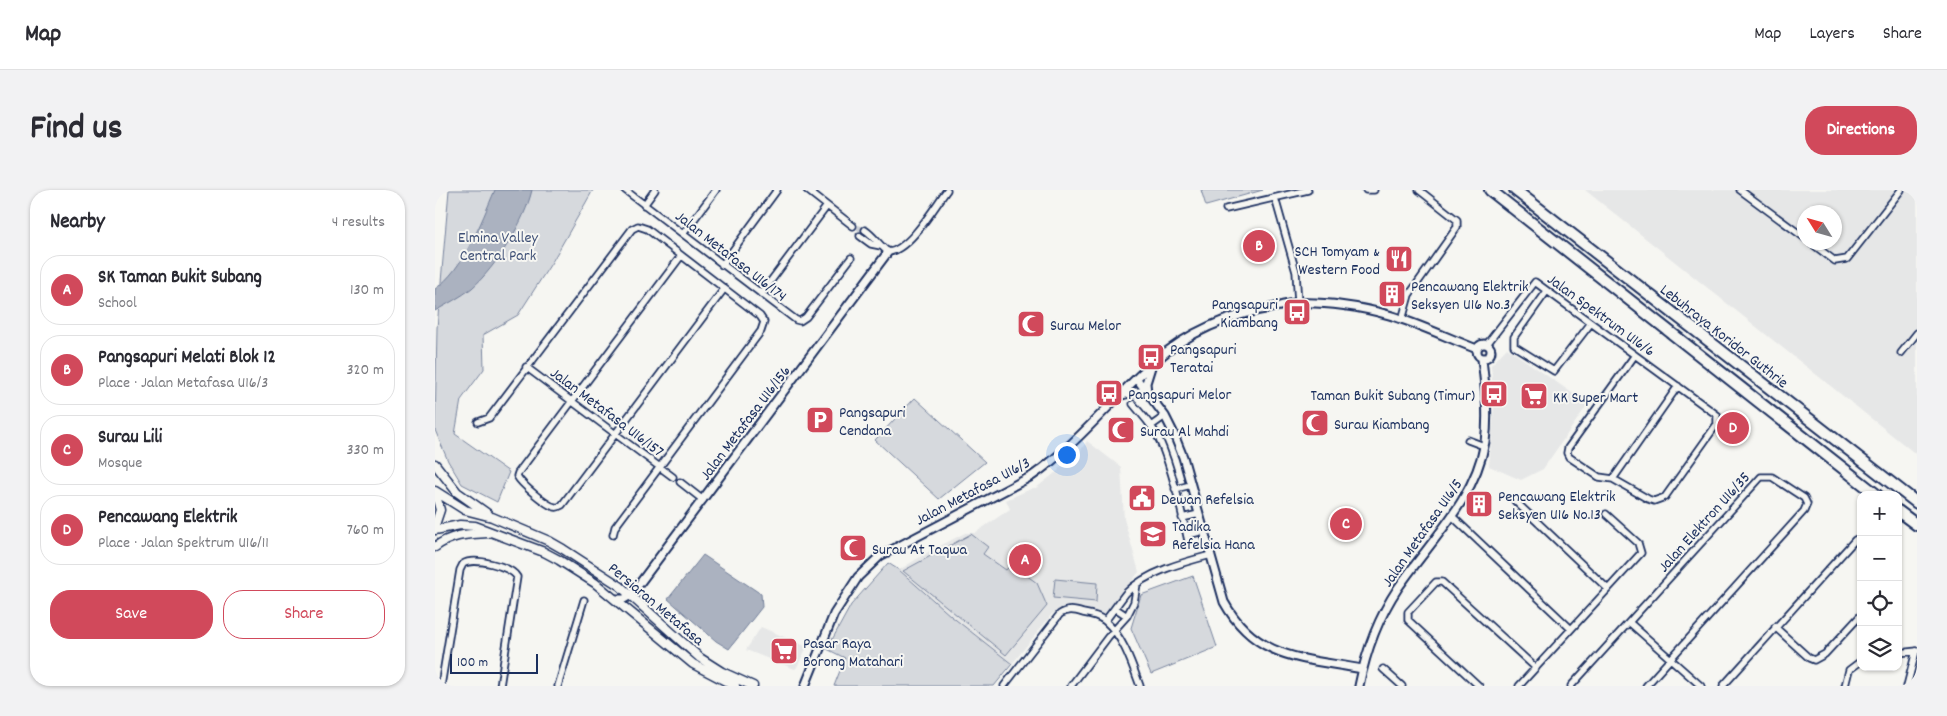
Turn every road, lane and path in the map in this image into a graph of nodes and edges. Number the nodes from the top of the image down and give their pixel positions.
1 (625, 190) edge
2 (655, 190) edge
3 (716, 190) edge
4 (777, 190) edge
5 (807, 190) edge
6 (947, 190) edge
7 (1307, 190) edge
8 (1366, 190) edge
9 (1374, 190) edge
10 (1419, 190) edge
11 (1490, 190) edge
12 (1515, 190) edge
13 (1740, 190) edge
14 (1901, 190) edge
15 (1275, 198) junction
16 (644, 205) junction
17 (827, 206) junction
18 (1226, 210) dead end
19 (853, 226) dead end
20 (865, 230) dead end
21 (1797, 232) edge
22 (683, 234) junction
23 (860, 236) dead end
24 (881, 246) junction
25 (1821, 250) edge
26 (888, 252) junction
27 (681, 256) junction
28 (851, 258) dead end
29 (722, 265) junction
30 (724, 289) junction
31 (1547, 291) junction
32 (761, 294) junction
33 (1298, 303) junction
34 (1402, 320) junction
35 (1591, 323) junction
36 (1917, 333) edge
37 (1487, 344) junction
38 (1477, 349) junction
39 (1901, 353) dead end
40 (1635, 355) junction
41 (1482, 359) junction
42 (1152, 364) junction
43 (526, 367) junction
44 (1137, 378) junction
45 (1678, 386) junction
46 (1147, 392) junction
47 (1119, 396) junction
48 (572, 402) junction
49 (1133, 404) dead end
50 (1165, 416) junction
51 (478, 422) dead end
52 (1151, 426) junction
53 (615, 434) junction
54 (1468, 440) dead end
55 (1484, 446) junction
56 (435, 464) edge
57 (661, 467) junction
58 (673, 477) dead end
59 (1613, 478) junction
60 (680, 482) dead end
61 (1191, 485) junction
62 (1175, 489) junction
63 (435, 491) edge
64 (1872, 491) edge
65 (703, 500) junction
66 (1515, 501) dead end
67 (1917, 503) edge
68 (1199, 514) junction
69 (1606, 514) dead end
70 (1902, 514) edge
71 (1452, 516) junction
72 (492, 517) junction
73 (1183, 518) junction
74 (435, 525) edge
75 (1917, 526) edge
76 (435, 530) edge
77 (1204, 531) junction
78 (493, 532) junction
79 (613, 535) dead end
80 (1857, 539) edge
81 (435, 547) edge
82 (1211, 555) junction
83 (1137, 584) junction
84 (1608, 589) junction
85 (631, 595) junction
86 (616, 599) junction
87 (583, 600) dead end
88 (1115, 608) junction
89 (629, 610) junction
90 (1127, 616) junction
91 (1857, 619) edge
92 (1105, 621) junction
93 (1630, 623) junction
94 (1775, 627) junction
95 (1571, 629) junction
96 (1113, 631) junction
97 (1916, 651) edge
98 (1902, 653) edge
99 (1670, 659) junction
100 (1857, 664) edge
101 (1535, 668) junction
102 (1362, 669) junction
103 (1383, 669) dead end
104 (441, 686) edge
105 (500, 686) edge
106 (557, 686) edge
107 (735, 686) edge
108 (753, 686) edge
109 (805, 686) edge
110 (1004, 686) edge
111 (1071, 686) edge
112 (1140, 686) edge
113 (1359, 686) edge
114 (1402, 686) edge
115 (1479, 686) edge
116 (1519, 686) edge
117 (1571, 686) edge
118 (1646, 686) edge
119 (1701, 686) edge
120 (1723, 686) edge
121 (1845, 686) edge
122 (1907, 686) edge

1 - 16 street, Jalan Metafasa U16/174
2 - 16 street
3 - 22 street
4 - 29 street
5 - 17 street
6 - 26 street
7 - 15 street
8 - 9 street
10 - 34 street
11 - 64 highway, Lebuhraya Koridor Guthrie
12 - 67 highway, Lebuhraya Koridor Guthrie
13 - 21 street
14 - 25 street
15 - 18 street
15 - 33 street
16 - 22 street, Jalan Metafasa U16/174
17 - 19 street
17 - 32 street
20 - 24 street
22 - 29 street, Jalan Metafasa U16/174
23 - 24 street
24 - 26 street
26 - 65 street, Jalan Metafasa U16/156
27 - 30 street
27 - 43 street
27 - 48 street
28 - 32 street, Jalan Metafasa U16/174
29 - 32 street, Jalan Metafasa U16/174
30 - 53 street
30 - 57 street
31 - 35 street, Jalan Spektrum U16/6
31 - 35 street
31 - 37 street, Jalan Spektrum U16/6
33 - 34 street, Jalan Metafasa U16/3
33 - 42 street, Jalan Metafasa U16/3
34 - 38 street, Jalan Metafasa U16/3
35 - 40 street, Jalan Spektrum U16/6
36 - 39 street
37 - 38 street
37 - 41 street
38 - 41 street
40 - 45 street, Jalan Spektrum U16/6
40 - 59 street
41 - 55 street, Jalan Metafasa U16/5
42 - 44 street, Jalan Metafasa U16/3
42 - 46 street
43 - 48 street, Jalan Metafasa U16/157
43 - 51 street
44 - 46 street
44 - 47 street, Jalan Metafasa U16/3
45 - 59 street
45 - 59 street, Jalan Spektrum U16/6
46 - 47 street
46 - 50 street
47 - 109 street, Jalan Metafasa U16/3
48 - 53 street, Jalan Metafasa U16/157
48 - 53 street
49 - 52 street
50 - 52 street
50 - 61 street
52 - 62 street
53 - 57 street, Jalan Metafasa U16/157
54 - 55 street
55 - 71 street, Jalan Metafasa U16/5
56 - 72 main road
57 - 58 street, Jalan Metafasa U16/157
57 - 79 street
60 - 65 street
61 - 62 street
61 - 68 street
62 - 73 street
63 - 72 main road, Persiaran Metafasa
63 - 74 main road
65 - 85 street, Jalan Metafasa U16/156
66 - 84 street
68 - 73 street
68 - 77 street
69 - 84 street
70 - 75 highway
71 - 95 street
71 - 102 street, Jalan Metafasa U16/5
72 - 85 main road, Persiaran Metafasa
73 - 77 street
76 - 78 main road, Persiaran Metafasa
77 - 82 street
78 - 81 main road
78 - 86 main road, Persiaran Metafasa
80 - 94 street
82 - 83 street
82 - 102 street
83 - 88 street
83 - 90 street
84 - 95 street
85 - 86 street
85 - 89 street
85 - 108 main road, Persiaran Metafasa
86 - 89 main road, Persiaran Metafasa
87 - 106 street
88 - 90 street
88 - 92 street
89 - 107 main road, Persiaran Metafasa
90 - 96 street
91 - 94 street
92 - 96 street
92 - 110 street
93 - 99 street
93 - 99 street, Jalan Elektron U16/35
93 - 117 street
94 - 120 street
95 - 101 street
96 - 111 street
96 - 112 street
97 - 98 street
97 - 122 street
99 - 118 street
99 - 119 street
100 - 121 street
101 - 115 street
101 - 116 street
102 - 113 street, Jalan Metafasa U16/5
103 - 114 street
104 - 105 street

